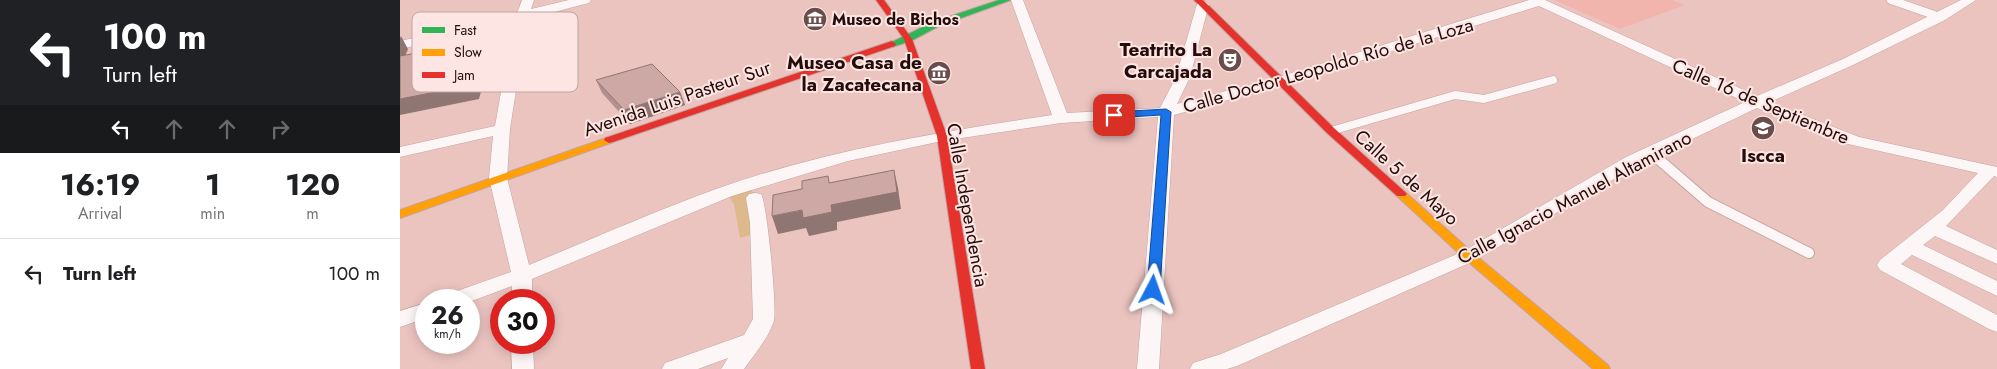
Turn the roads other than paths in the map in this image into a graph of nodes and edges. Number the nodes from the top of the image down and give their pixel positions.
1 (528, 0) edge
2 (585, 0) edge
3 (880, 0) edge
4 (1007, 0) edge
5 (1017, 0) edge
6 (1891, 0) edge
7 (1970, 0) edge
8 (1538, 1) edge
9 (1200, 2) edge
10 (524, 12) edge
11 (541, 12) edge
12 (1940, 18) junction
13 (908, 39) junction
14 (1553, 80) dead end
15 (1280, 81) junction
16 (509, 92) edge
17 (1757, 102) junction
18 (1166, 112) junction
19 (1061, 118) junction
20 (502, 129) junction
21 (1331, 131) junction
22 (942, 136) junction
23 (400, 152) edge
24 (1650, 152) junction
25 (1993, 171) edge
26 (498, 178) junction
27 (755, 198) dead end
28 (400, 214) edge
29 (1932, 227) junction
30 (1910, 246) junction
31 (1809, 253) dead end
32 (1469, 256) junction
33 (1997, 258) edge
34 (522, 275) junction
35 (522, 289) edge
36 (1997, 289) edge
37 (480, 290) edge
38 (415, 314) edge
39 (400, 319) edge
40 (1997, 324) edge
41 (752, 341) junction
42 (522, 354) edge
43 (972, 367) edge
44 (523, 369) edge
45 (674, 369) edge
46 (732, 369) edge
47 (1148, 369) edge
48 (1201, 369) edge
49 (1603, 369) edge

1 - 10 street
2 - 11 street
3 - 13 street, Calle Independencia
4 - 13 street, Avenida Luis Pasteur Sur
5 - 19 street
6 - 12 lane
7 - 12 street, Calle Ignacio Manuel Altamirano
8 - 15 street, Calle Doctor Leopoldo Río de la Loza
8 - 17 street, Calle 16 de Septiembre
9 - 15 street, Calle 5 de Mayo
9 - 18 street
12 - 17 street, Calle Ignacio Manuel Altamirano
13 - 22 street, Calle Independencia
13 - 26 street, Avenida Luis Pasteur Sur
14 - 21 lane
15 - 18 street, Calle Doctor Leopoldo Río de la Loza
15 - 21 street, Calle 5 de Mayo
16 - 20 street
17 - 24 street, Calle Ignacio Manuel Altamirano
17 - 25 street, Calle 16 de Septiembre
18 - 19 street, Calle Doctor Leopoldo Río de la Loza
18 - 47 street
19 - 22 street, Calle Doctor Leopoldo Río de la Loza
20 - 23 street
20 - 26 street
21 - 32 street, Calle 5 de Mayo
22 - 34 street, Calle Doctor Leopoldo Río de la Loza
22 - 43 street, Calle Independencia
24 - 31 lane
24 - 32 street, Calle Ignacio Manuel Altamirano
25 - 29 street
26 - 28 street, Avenida Luis Pasteur Sur
26 - 34 street
27 - 41 street
29 - 30 street
29 - 33 street
30 - 36 street
30 - 40 street
32 - 48 street, Calle Ignacio Manuel Altamirano
32 - 49 street, Calle 5 de Mayo
34 - 35 street
34 - 37 street, Calle Doctor Leopoldo Río de la Loza
38 - 39 street
41 - 45 street
41 - 46 street
42 - 44 street

